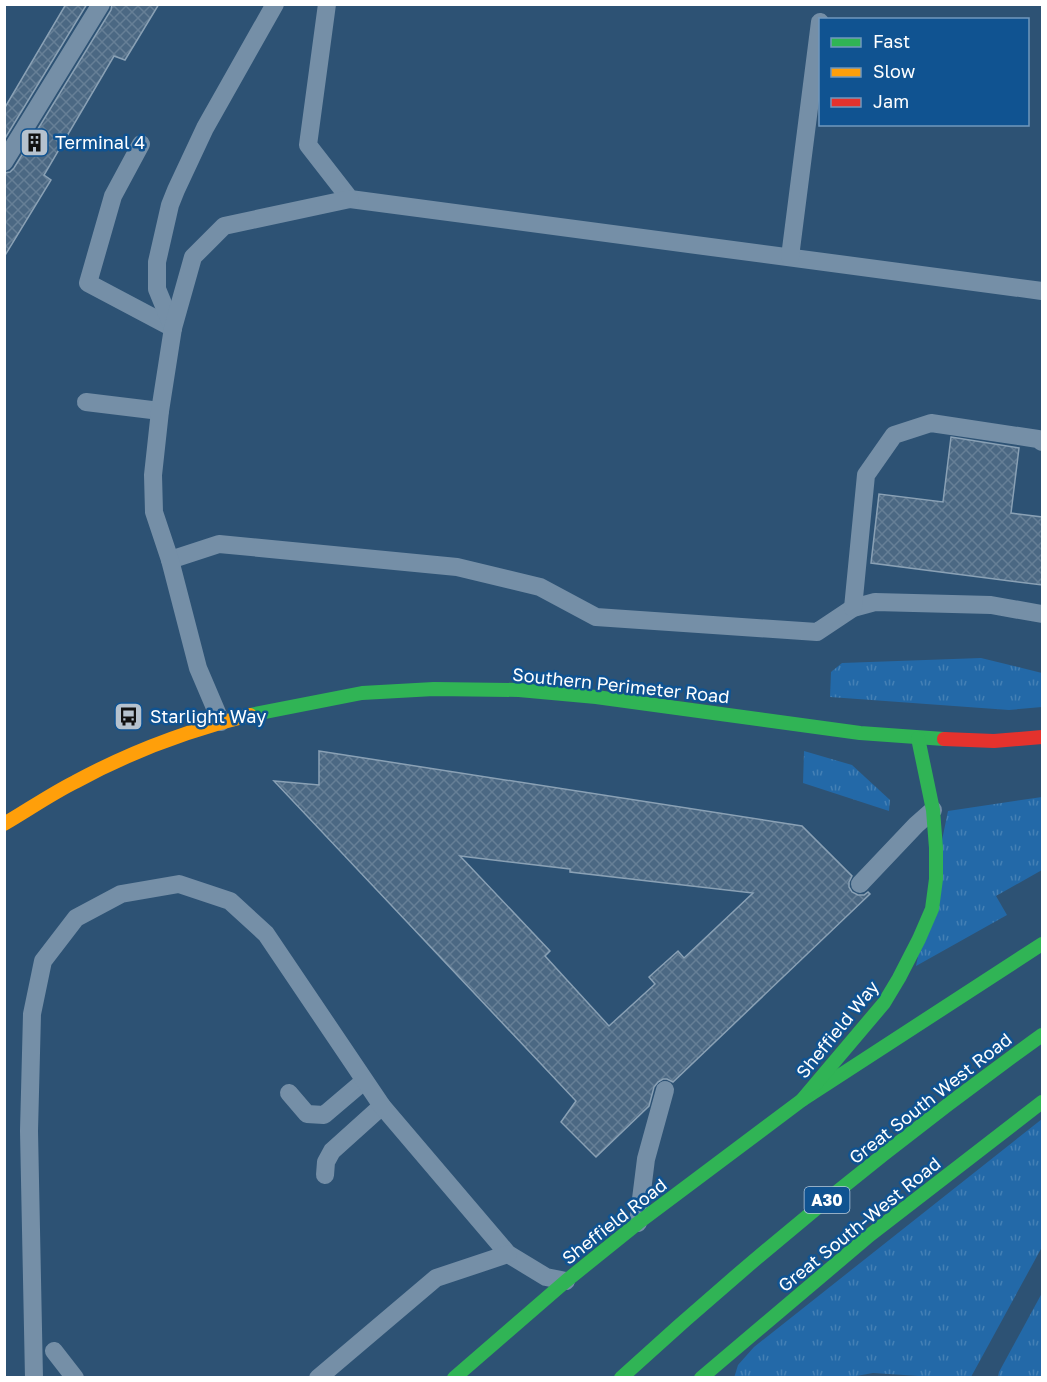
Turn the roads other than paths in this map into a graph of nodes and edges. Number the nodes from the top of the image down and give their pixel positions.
1 (101, 4) edge
2 (275, 4) edge
3 (327, 4) edge
4 (819, 36) edge
5 (141, 144) dead end
6 (4, 162) edge
7 (350, 199) junction
8 (790, 257) junction
9 (1042, 291) edge
10 (173, 328) junction
11 (86, 402) dead end
12 (160, 411) junction
13 (1042, 442) edge
14 (170, 560) junction
15 (853, 608) junction
16 (1042, 614) edge
17 (221, 722) junction
18 (1042, 737) edge
19 (918, 738) junction
20 (933, 810) junction
21 (4, 824) edge
22 (860, 884) dead end
23 (1042, 944) edge
24 (1042, 1035) edge
25 (364, 1081) junction
26 (665, 1090) dead end
27 (289, 1093) dead end
28 (802, 1100) junction
29 (1042, 1102) edge
30 (382, 1106) junction
31 (325, 1175) dead end
32 (638, 1223) junction
33 (508, 1254) junction
34 (566, 1281) junction
35 (54, 1351) dead end
36 (34, 1377) edge
37 (75, 1377) edge
38 (318, 1377) edge
39 (454, 1377) edge
40 (621, 1377) edge
41 (701, 1377) edge

1 - 6 lane
2 - 10 lane
3 - 7 lane
4 - 8 lane
5 - 10 lane
7 - 8 lane
7 - 10 lane
8 - 9 lane
10 - 12 lane
11 - 12 lane
12 - 14 lane
13 - 15 lane
14 - 15 lane
14 - 17 lane
15 - 16 lane
17 - 19 main road, Southern Perimeter Road
17 - 21 main road, Southern Perimeter Road
18 - 19 main road, Southern Perimeter Road
19 - 20 main road, Sheffield Way
20 - 22 lane
20 - 28 main road, Sheffield Way
23 - 28 main road
24 - 40 main road, Great South West Road / A30
25 - 27 lane
25 - 30 lane
25 - 36 lane
26 - 32 lane
28 - 32 main road, Sheffield Road
29 - 41 main road, Great South-West Road
30 - 31 lane
30 - 33 lane
32 - 34 main road, Sheffield Road
33 - 34 lane
33 - 38 lane
34 - 39 main road, Sheffield Road
35 - 37 lane

